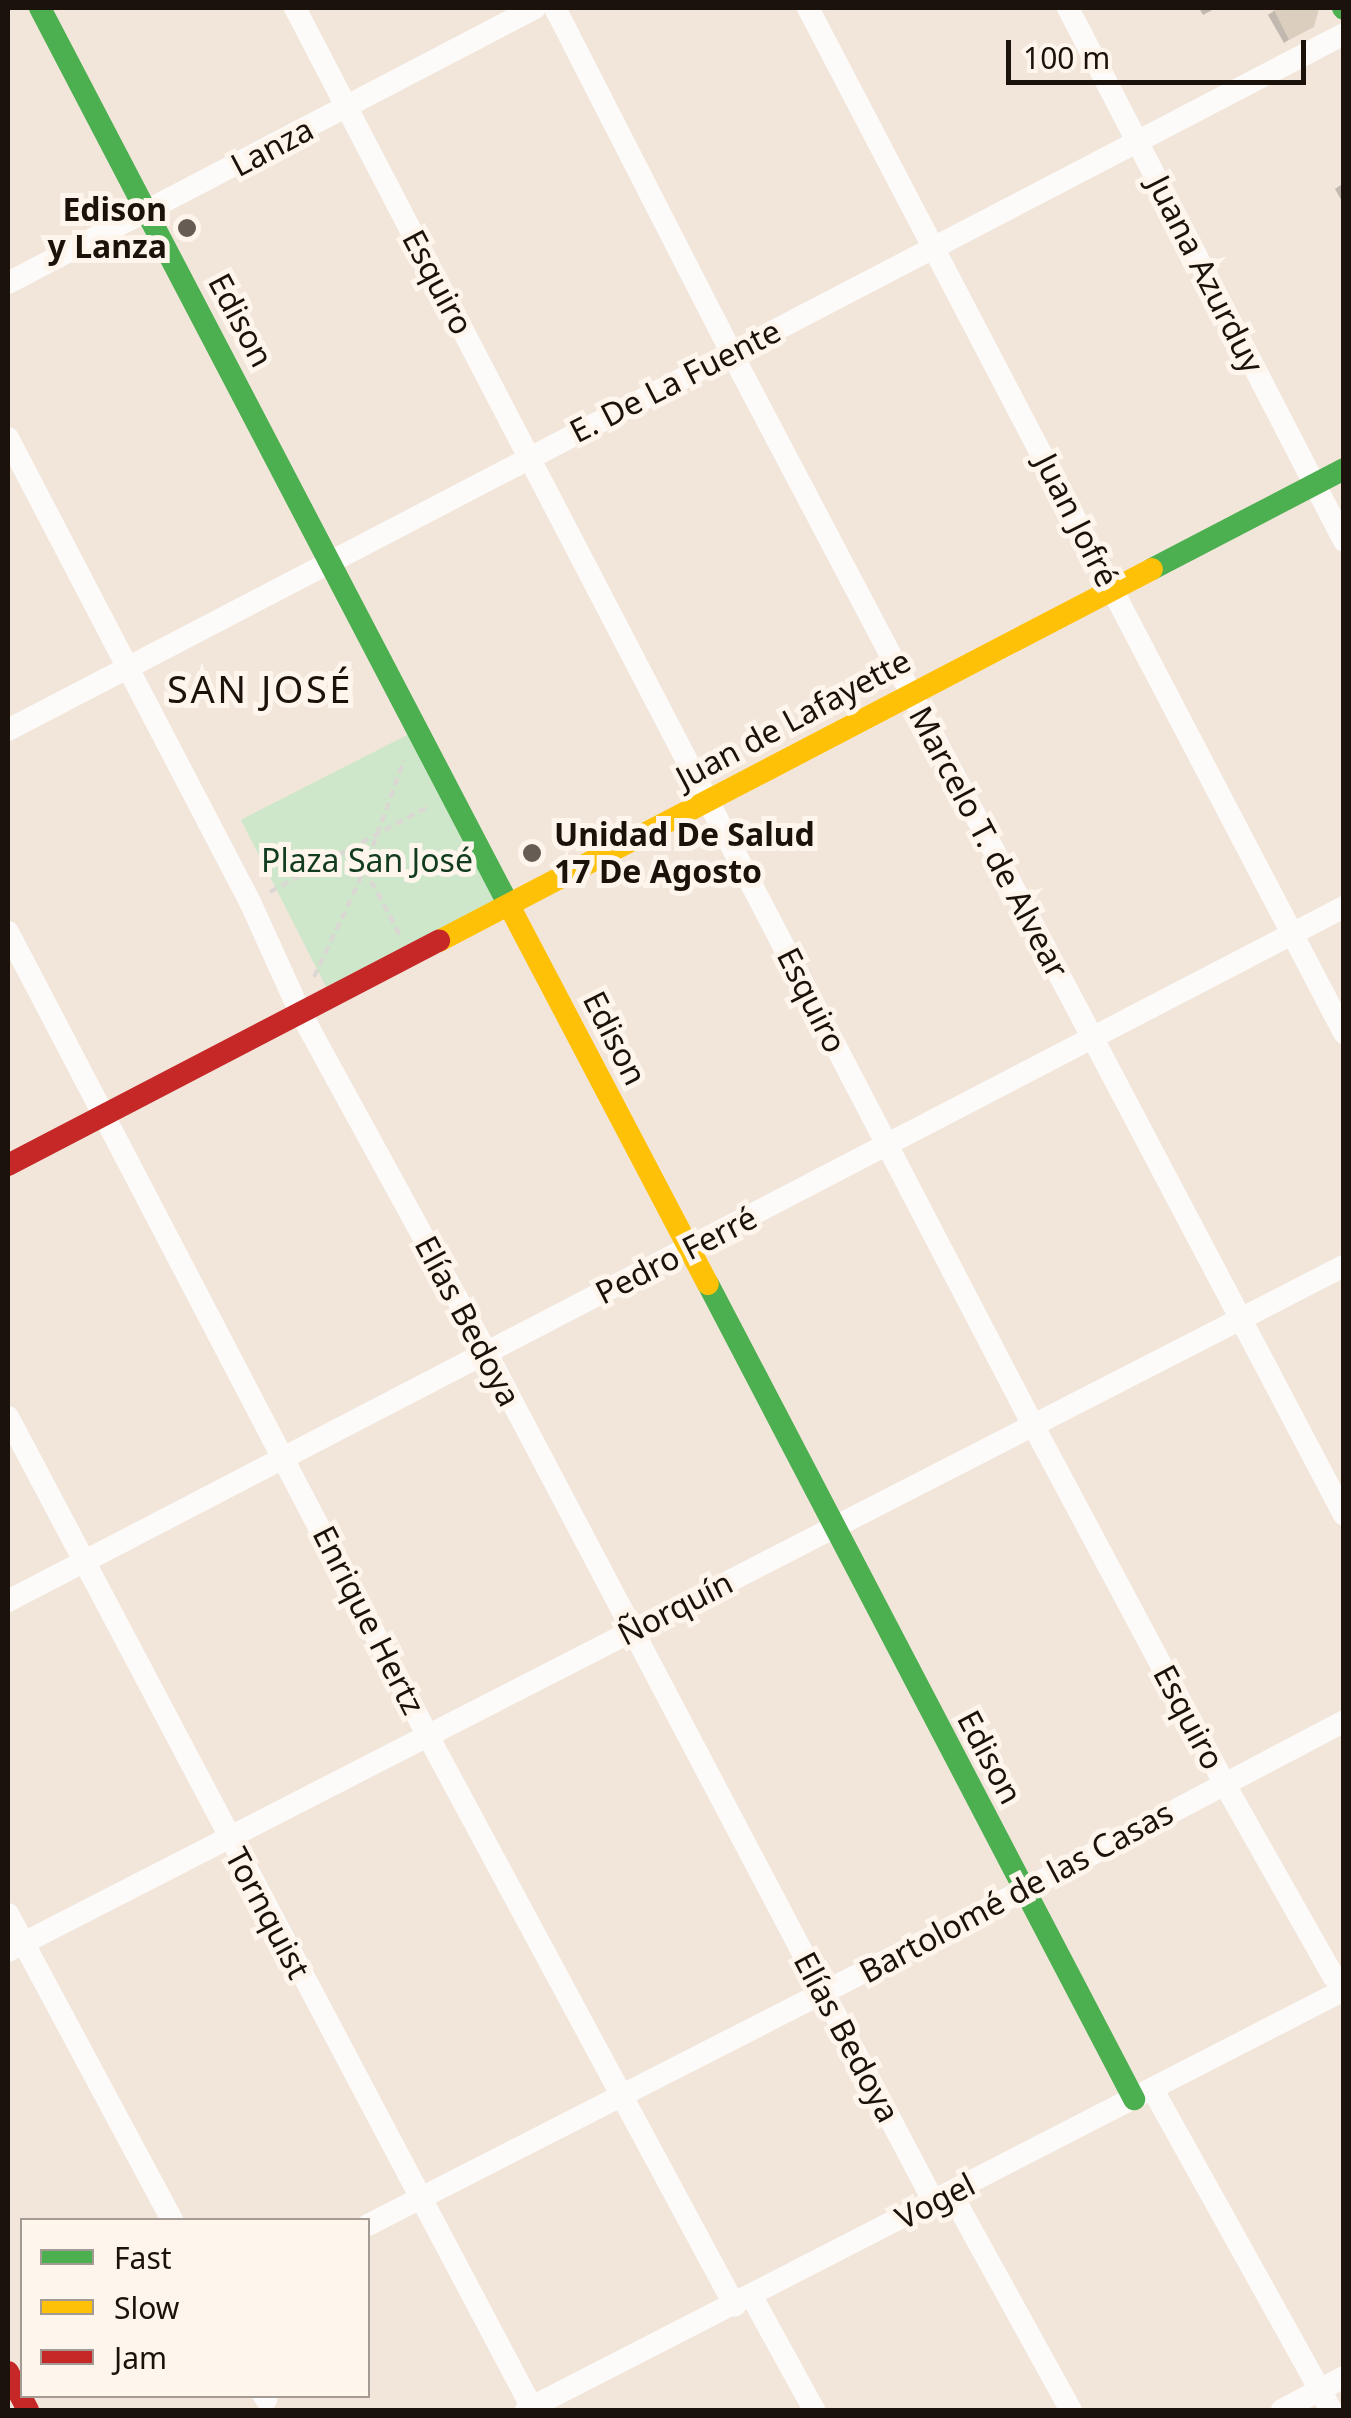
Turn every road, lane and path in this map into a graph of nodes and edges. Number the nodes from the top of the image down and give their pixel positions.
1 (40, 8) edge
2 (295, 8) edge
3 (535, 8) edge
4 (555, 8) edge
5 (808, 8) edge
6 (1068, 8) edge
7 (1344, 34) edge
8 (346, 108) junction
9 (1138, 139) junction
10 (147, 212) junction
11 (936, 246) junction
12 (8, 283) edge
13 (732, 354) junction
14 (8, 438) edge
15 (529, 456) junction
16 (1344, 469) edge
17 (1314, 484) junction
18 (1344, 540) edge
19 (330, 560) junction
20 (1113, 590) junction
21 (128, 666) junction
22 (910, 693) junction
23 (416, 727) junction
24 (8, 730) edge
25 (450, 795) junction
26 (709, 801) junction
27 (378, 834) junction
28 (353, 847) junction
29 (372, 850) junction
30 (364, 871) junction
31 (504, 894) junction
32 (250, 902) junction
33 (1344, 907) edge
34 (8, 932) edge
35 (1292, 934) junction
36 (410, 954) junction
37 (299, 1010) junction
38 (1344, 1033) edge
39 (1091, 1038) junction
40 (103, 1114) junction
41 (887, 1144) junction
42 (8, 1165) edge
43 (688, 1250) junction
44 (1344, 1266) edge
45 (1240, 1319) junction
46 (486, 1352) junction
47 (8, 1417) edge
48 (1032, 1423) junction
49 (285, 1458) junction
50 (1344, 1515) edge
51 (833, 1530) junction
52 (83, 1562) junction
53 (8, 1601) edge
54 (631, 1630) junction
55 (1344, 1720) edge
56 (428, 1736) junction
57 (1224, 1783) junction
58 (228, 1838) junction
59 (1024, 1890) junction
60 (8, 1914) edge
61 (15, 1947) edge
62 (1344, 1988) edge
63 (824, 1992) junction
64 (1144, 2094) junction
65 (620, 2096) junction
66 (942, 2197) junction
67 (418, 2199) junction
68 (171, 2218) edge
69 (370, 2224) edge
70 (744, 2302) junction
71 (8, 2372) edge
72 (1344, 2378) edge
73 (20, 2395) edge
74 (1325, 2400) edge
75 (529, 2409) edge
76 (814, 2410) edge
77 (1071, 2410) edge
78 (1282, 2410) edge

1 - 10 street, Edison
2 - 8 street, Esquiro
3 - 8 street, Lanza
4 - 13 street, Marcelo T. de Alvear
5 - 11 street, Juan Jofré
6 - 9 street, Juana Azurduy
7 - 9 street, E. De La Fuente
8 - 10 street, Lanza
8 - 15 street, Esquiro
9 - 11 street, E. De La Fuente
9 - 17 street, Juana Azurduy
10 - 12 street, Lanza
10 - 19 street, Edison
11 - 13 street, E. De La Fuente
11 - 20 street, Juan Jofré
13 - 15 street, E. De La Fuente
13 - 22 street, Marcelo T. de Alvear
14 - 21 street, Elías Bedoya
15 - 19 street, E. De La Fuente
15 - 26 street, Esquiro
16 - 17 street, Juan de Lafayette
17 - 18 street, Juana Azurduy
17 - 20 street, Juan de Lafayette
19 - 21 street, E. De La Fuente
19 - 23 street, Edison
20 - 22 street, Juan de Lafayette
20 - 35 street, Juan Jofré
21 - 24 street, E. De La Fuente
21 - 32 street, Elías Bedoya
22 - 26 street, Juan de Lafayette
22 - 39 street, Marcelo T. de Alvear
23 - 25 street, Edison
23 - 27 path
25 - 27 path
25 - 31 street, Edison
26 - 31 street, Juan de Lafayette
26 - 41 street, Esquiro
27 - 28 path
27 - 29 path
28 - 30 path
28 - 32 path
29 - 30 path
29 - 31 path
30 - 36 path
30 - 37 path
31 - 36 street, Juan de Lafayette
31 - 43 street, Edison
32 - 37 street, Elías Bedoya
33 - 35 street, Pedro Ferré
34 - 40 street, Enrique Hertz
35 - 38 street, Juan Jofré
35 - 39 street, Pedro Ferré
36 - 37 street, Juan de Lafayette
37 - 40 street, Juan de Lafayette
37 - 46 street, Elías Bedoya
39 - 41 street, Pedro Ferré
39 - 45 street, Marcelo T. de Alvear
40 - 42 street, Juan de Lafayette
40 - 49 street, Enrique Hertz
41 - 43 street, Pedro Ferré
41 - 48 street, Esquiro
43 - 46 street, Pedro Ferré
43 - 51 street, Edison
44 - 45 street, Ñorquín
45 - 48 street, Ñorquín
45 - 50 street, Marcelo T. de Alvear
46 - 49 street, Pedro Ferré
46 - 54 street, Elías Bedoya
47 - 52 street, Tornquist
48 - 51 street, Ñorquín
48 - 57 street, Esquiro
49 - 52 street, Pedro Ferré
49 - 56 street, Enrique Hertz
51 - 54 street, Ñorquín
51 - 59 street, Edison
52 - 53 street, Pedro Ferré
52 - 58 street, Tornquist
54 - 56 street, Ñorquín
54 - 63 street, Elías Bedoya
55 - 57 street, Bartolomé de las Casas
56 - 58 street, Ñorquín
56 - 65 street, Enrique Hertz
57 - 59 street, Bartolomé de las Casas
57 - 62 street, Esquiro
58 - 61 street, Ñorquín
58 - 67 street, Tornquist
59 - 63 street, Bartolomé de las Casas
59 - 64 street, Edison
60 - 61 street
61 - 68 street
62 - 64 street, Vogel
63 - 65 street, Bartolomé de las Casas
63 - 66 street, Elías Bedoya
64 - 66 street, Vogel
64 - 74 street, Edison
65 - 67 street, Bartolomé de las Casas
65 - 70 street, Enrique Hertz
66 - 70 street, Vogel
66 - 77 street, Elías Bedoya
67 - 69 street, Bartolomé de las Casas
67 - 75 street, Tornquist
70 - 75 street, Vogel
70 - 76 street, Enrique Hertz
71 - 73 street
72 - 74 street
74 - 78 street

